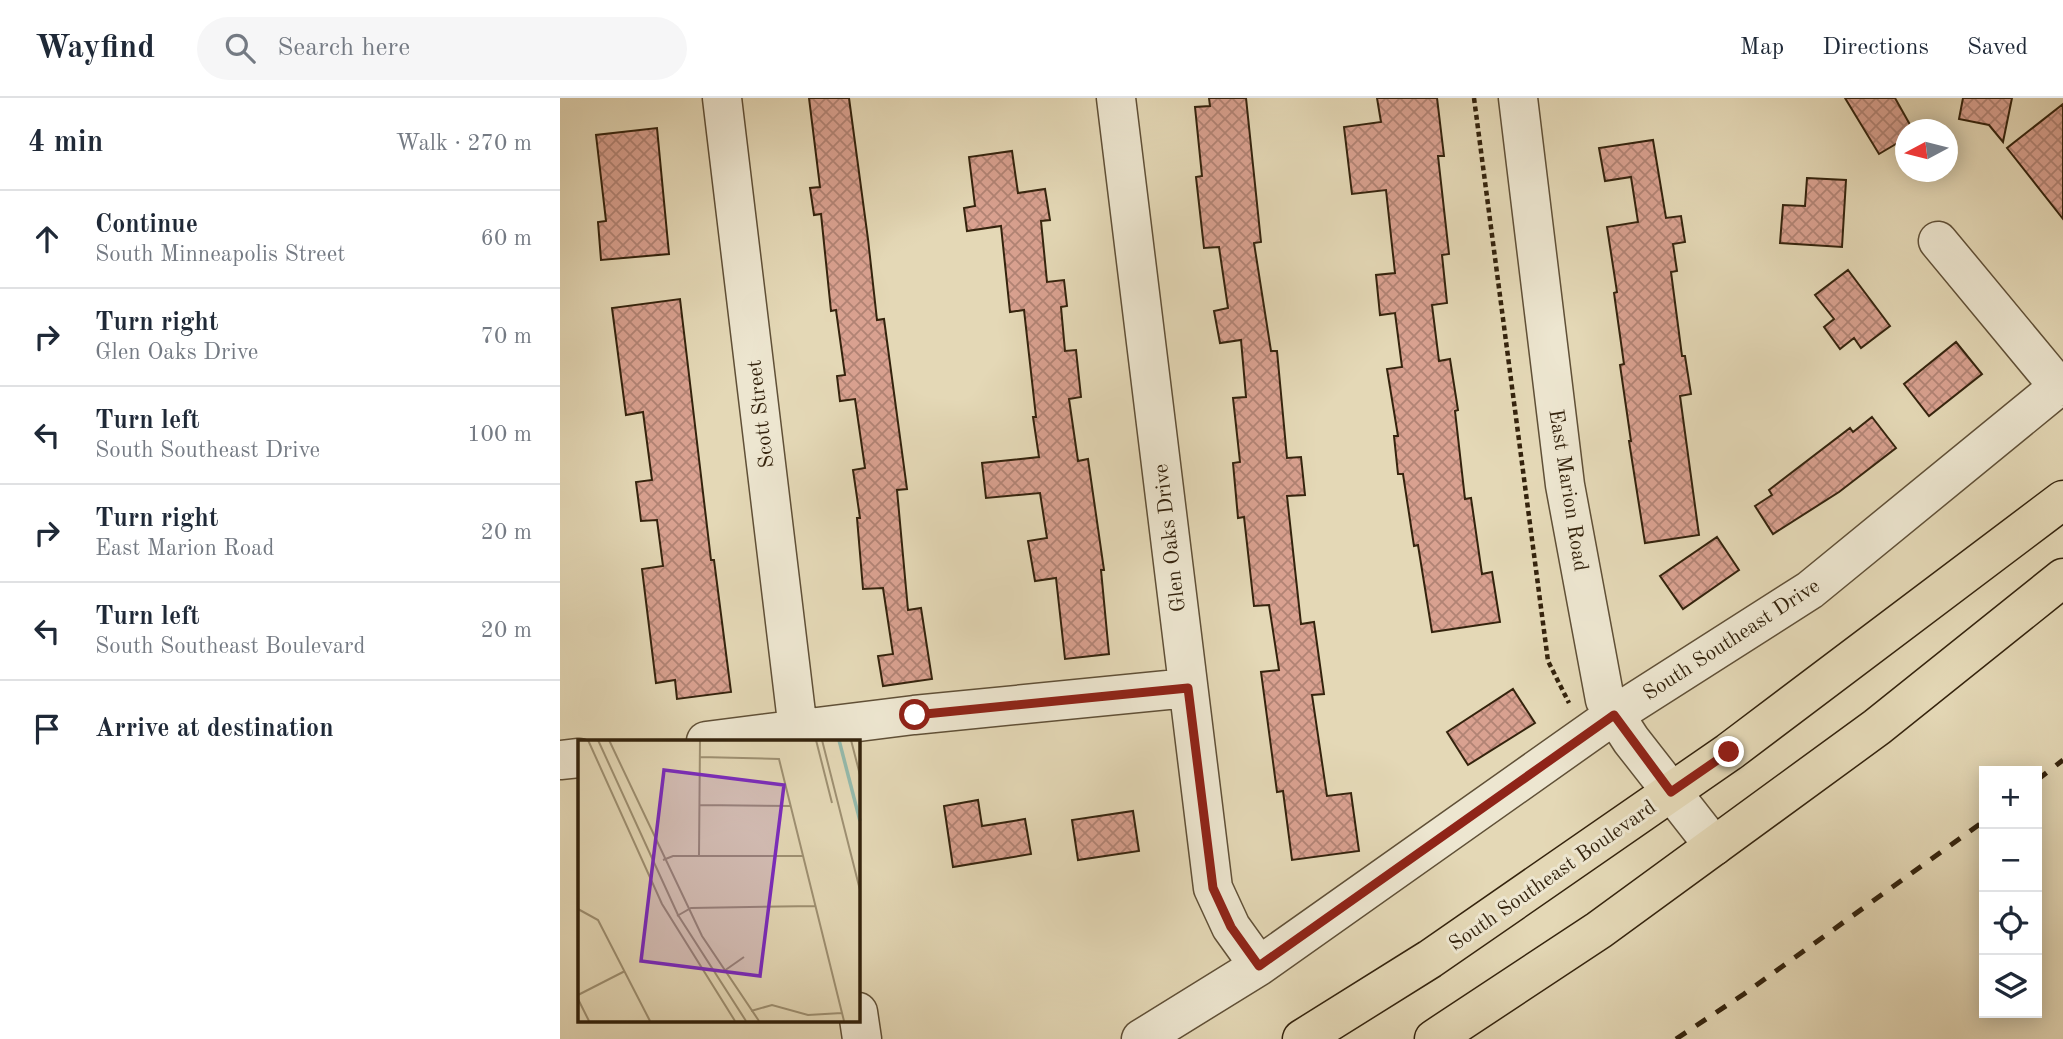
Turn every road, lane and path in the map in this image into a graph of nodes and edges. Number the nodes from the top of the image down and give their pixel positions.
1 (722, 98) edge
2 (1116, 98) edge
3 (1474, 98) edge
4 (1518, 98) edge
5 (1938, 241) dead end
6 (2061, 385) edge
7 (2063, 500) edge
8 (2063, 578) edge
9 (1188, 688) junction
10 (1610, 708) junction
11 (798, 730) junction
12 (714, 740) edge
13 (578, 758) edge
14 (560, 760) edge
15 (1671, 792) junction
16 (1714, 846) junction
17 (1259, 966) junction
18 (859, 1019) edge
19 (862, 1039) edge
20 (1141, 1039) edge
21 (1303, 1039) edge
22 (1434, 1039) edge

1 - 11 street, Scott Street
2 - 9 street, Glen Oaks Drive
3 - 10 path
4 - 10 street, East Marion Road
5 - 6 street
6 - 10 street, South Southeast Drive
7 - 15 main road, South Southeast Boulevard
8 - 16 main road
9 - 11 street
9 - 17 street, Glen Oaks Drive
10 - 15 street, East Marion Road
10 - 17 street, South Southeast Drive
11 - 12 street
13 - 14 street
15 - 16 street, East Marion Road
15 - 21 main road, South Southeast Boulevard
16 - 22 main road
17 - 20 street, South Southeast Drive
18 - 19 street

